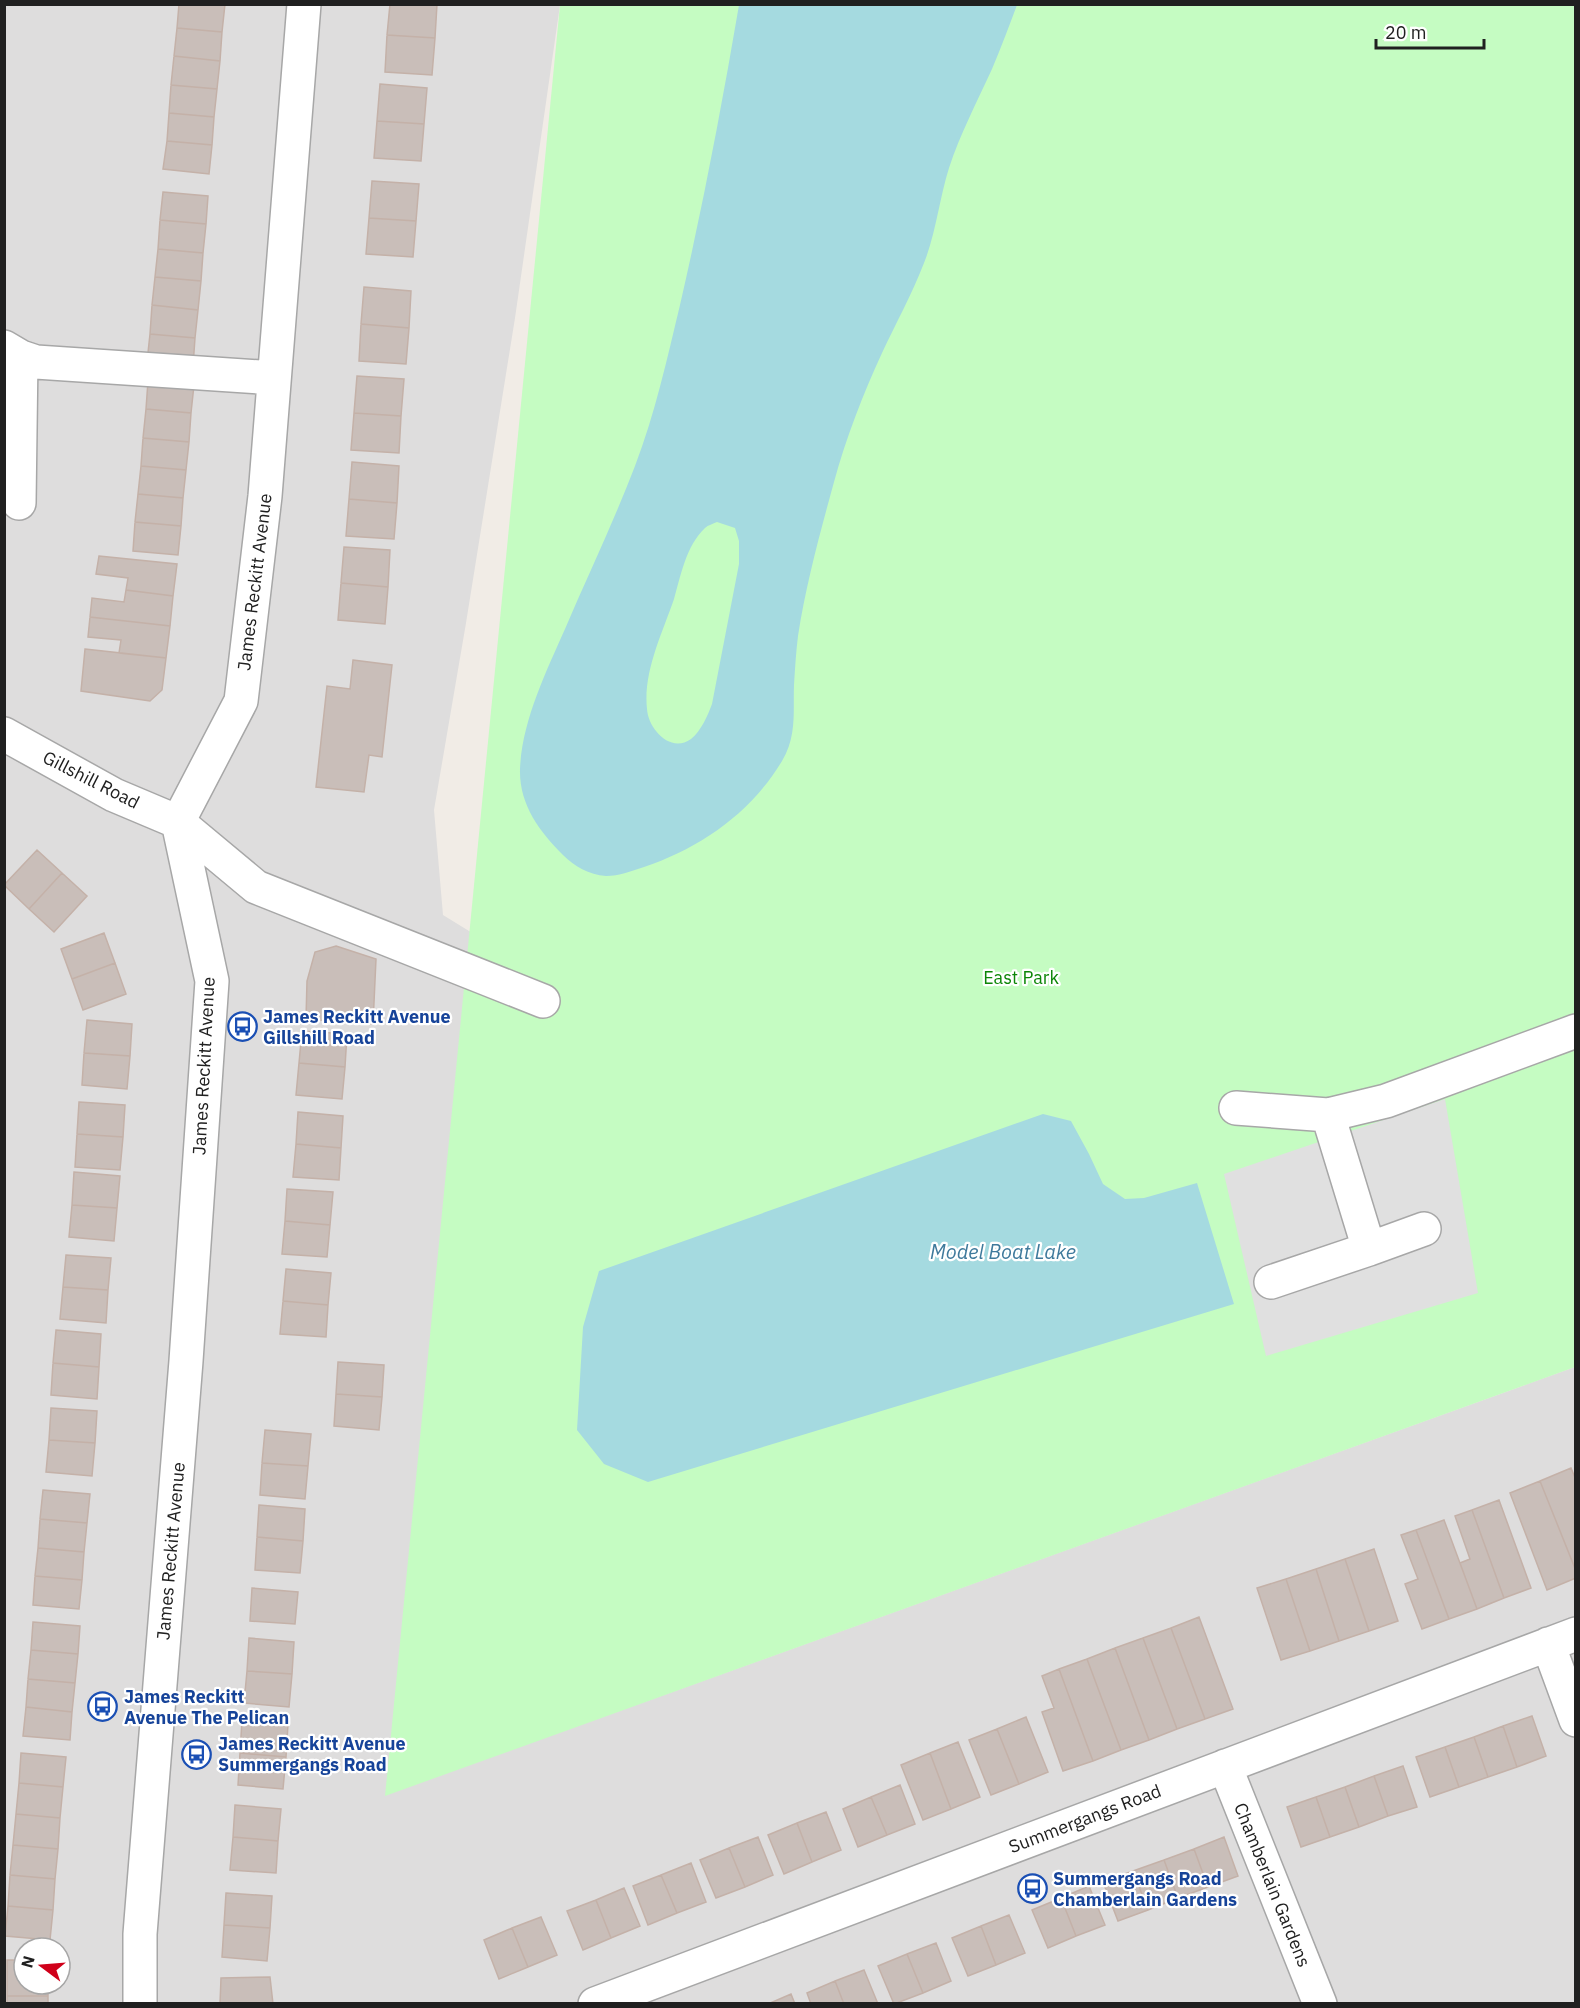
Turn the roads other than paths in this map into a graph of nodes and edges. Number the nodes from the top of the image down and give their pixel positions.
1 (304, 4) edge
2 (13, 352) edge
3 (274, 378) junction
4 (20, 502) dead end
5 (4, 734) edge
6 (178, 822) junction
7 (543, 1001) dead end
8 (1575, 1031) edge
9 (1236, 1108) dead end
10 (1328, 1115) junction
11 (1424, 1229) dead end
12 (1369, 1249) junction
13 (1271, 1282) dead end
14 (1562, 1639) edge
15 (1575, 1720) edge
16 (1225, 1766) junction
17 (140, 2004) edge
18 (595, 2004) edge
19 (1320, 2004) edge

1 - 3 street, James Reckitt Avenue
2 - 3 street
2 - 4 street
3 - 6 street, James Reckitt Avenue
5 - 6 street, Gillshill Road
6 - 7 street, Gillshill Road
6 - 17 street, James Reckitt Avenue
8 - 10 street
9 - 10 street
10 - 12 street
11 - 12 street
12 - 13 street
14 - 15 street
14 - 16 street, Summergangs Road
16 - 18 street, Summergangs Road
16 - 19 street, Chamberlain Gardens

